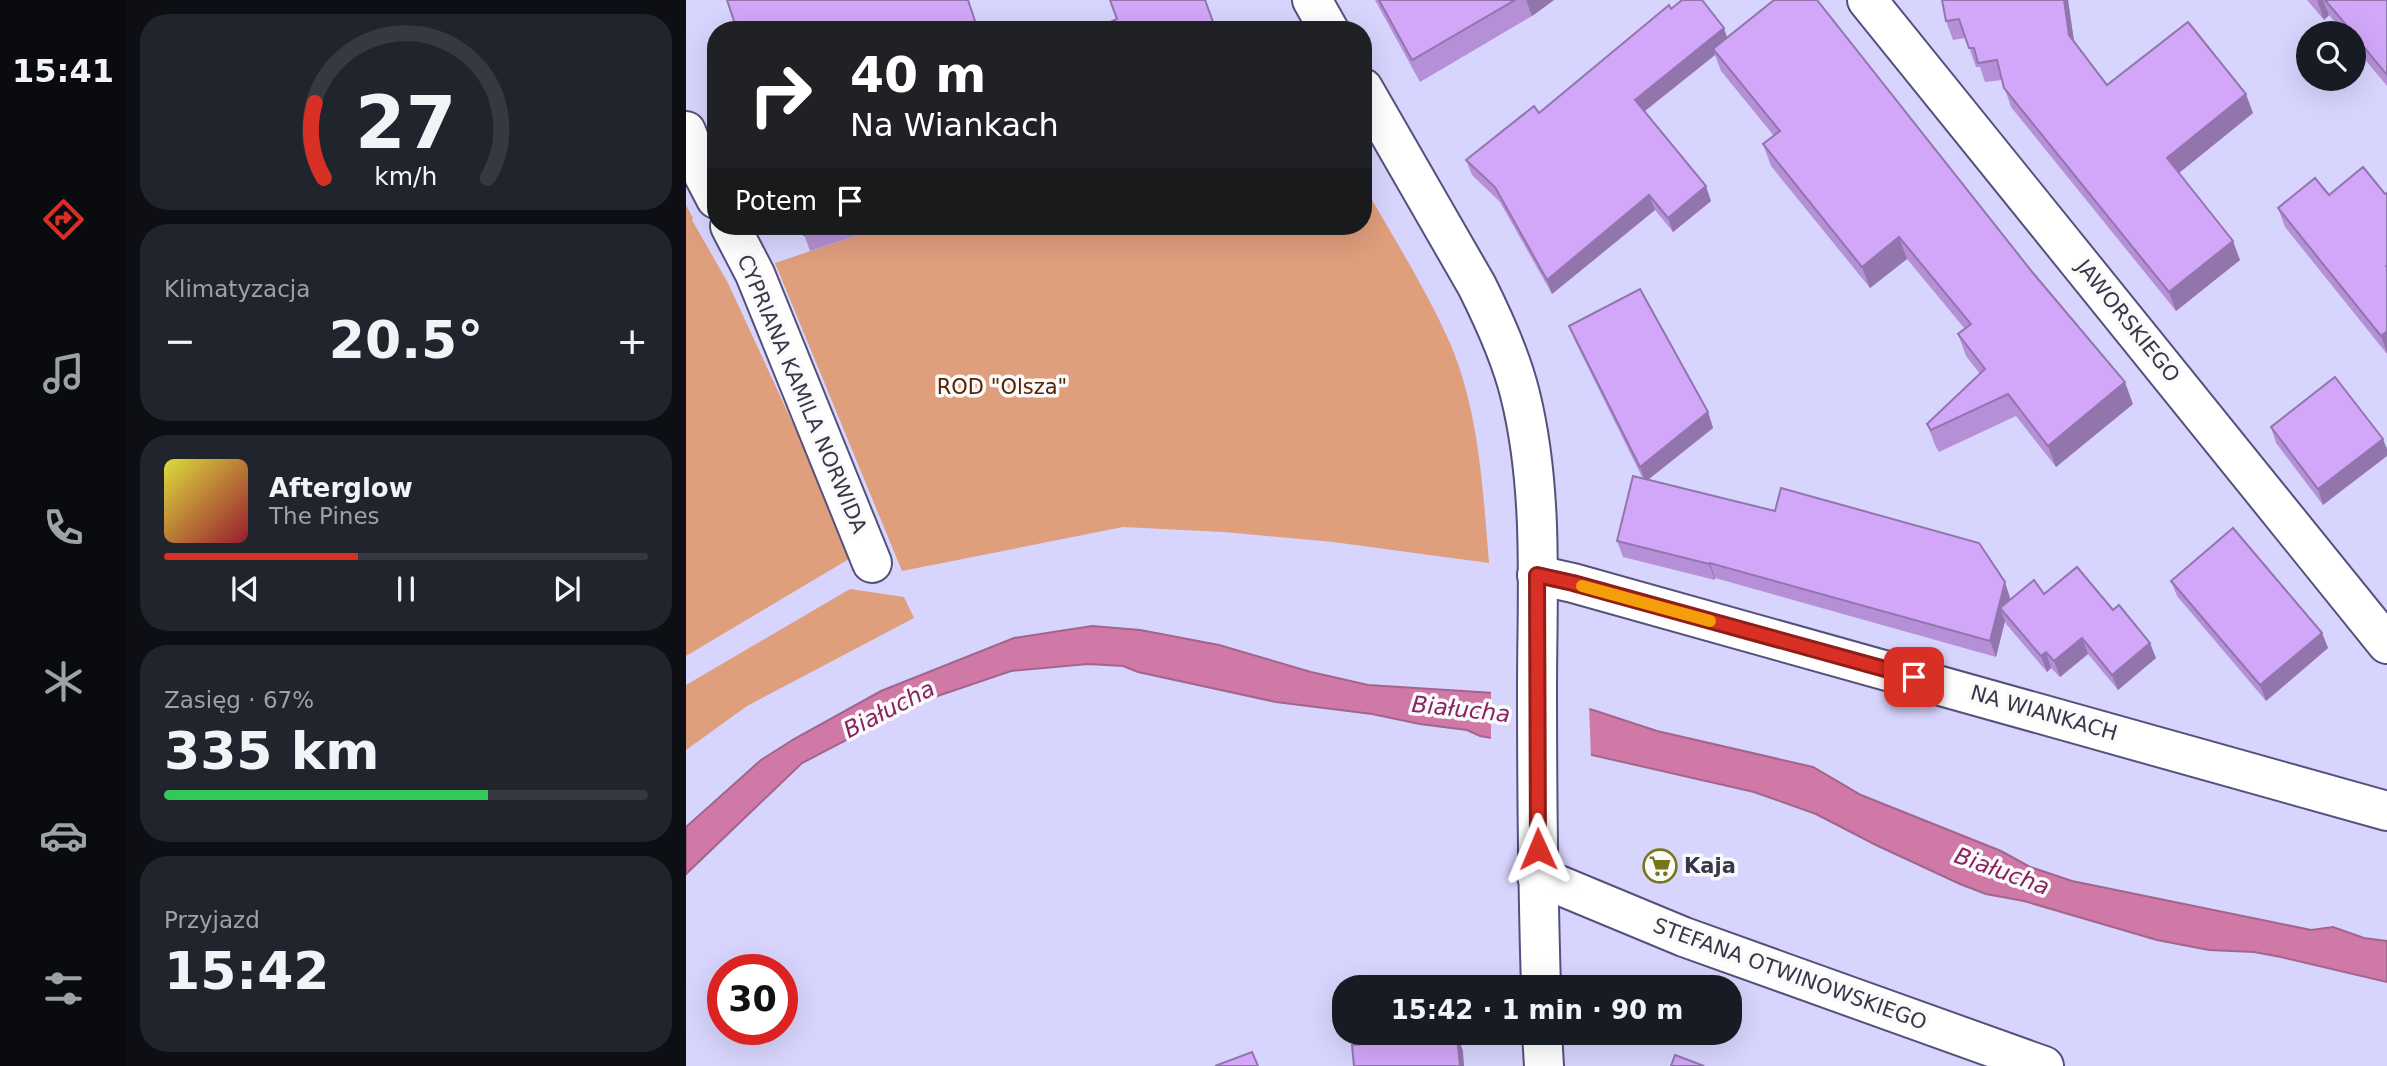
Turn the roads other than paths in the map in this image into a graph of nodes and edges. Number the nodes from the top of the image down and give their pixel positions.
1 (1312, 0) edge
2 (1867, 0) edge
3 (1324, 21) edge
4 (1372, 104) edge
5 (687, 136) edge
6 (707, 179) edge
7 (735, 235) edge
8 (872, 564) dead end
9 (1537, 592) junction
10 (2387, 644) edge
11 (2387, 811) edge
12 (1537, 876) junction
13 (1541, 975) edge
14 (1543, 1045) edge
15 (1544, 1066) edge
16 (2044, 1066) edge

1 - 3 street
2 - 10 street, JAWORSKIEGO
4 - 9 street
5 - 6 street
7 - 8 street, CYPRIANA KAMILA NORWIDA
9 - 11 street, NA WIANKACH
9 - 12 street
12 - 13 street
12 - 16 street, STEFANA OTWINOWSKIEGO
14 - 15 street

